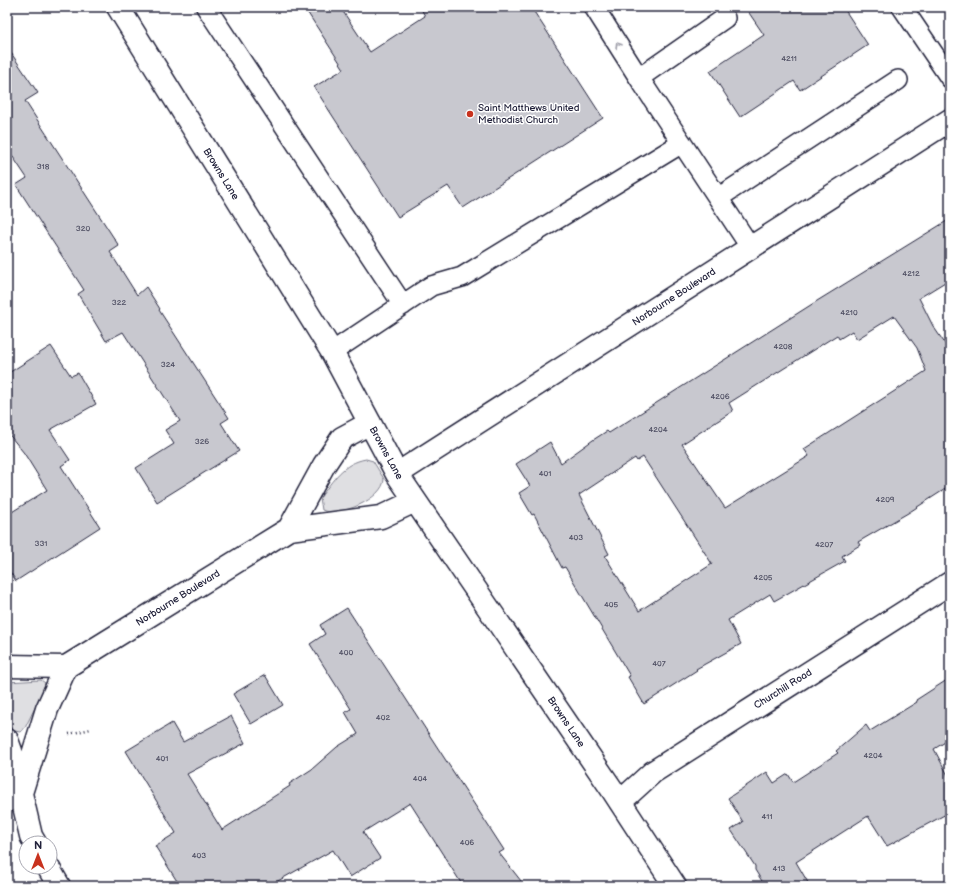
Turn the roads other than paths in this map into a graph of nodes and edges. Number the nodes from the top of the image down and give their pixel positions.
1 (118, 7) edge
2 (206, 7) edge
3 (594, 7) edge
4 (902, 7) edge
5 (725, 18) dead end
6 (639, 78) junction
7 (950, 78) edge
8 (898, 80) dead end
9 (950, 120) edge
10 (682, 143) junction
11 (718, 198) junction
12 (751, 248) junction
13 (403, 305) junction
14 (332, 352) junction
15 (370, 423) junction
16 (397, 474) junction
17 (415, 501) junction
18 (289, 529) junction
19 (950, 583) edge
20 (7, 666) edge
21 (66, 667) junction
22 (7, 740) edge
23 (14, 797) edge
24 (620, 802) junction
25 (31, 835) edge
26 (52, 875) edge
27 (58, 886) edge
28 (675, 886) edge

1 - 14 street, Browns Lane
2 - 13 lane
6 -> 3 lane
4 - 7 lane
5 - 6 lane
6 - 10 lane
8 - 11 lane
9 - 12 street, Norbourne Boulevard
10 - 11 lane
10 - 13 lane
11 - 12 lane
12 - 16 street, Norbourne Boulevard
13 - 14 lane
14 - 15 street, Browns Lane
15 - 16 street, Browns Lane
15 - 18 street, Norbourne Boulevard
16 - 17 street, Browns Lane
17 - 18 street, Norbourne Boulevard
17 - 24 street, Browns Lane
18 - 21 street, Norbourne Boulevard
19 - 24 street, Churchill Road
20 - 21 street
21 - 23 street
22 - 23 street
23 - 25 street
24 - 28 street, Browns Lane
26 - 27 street

